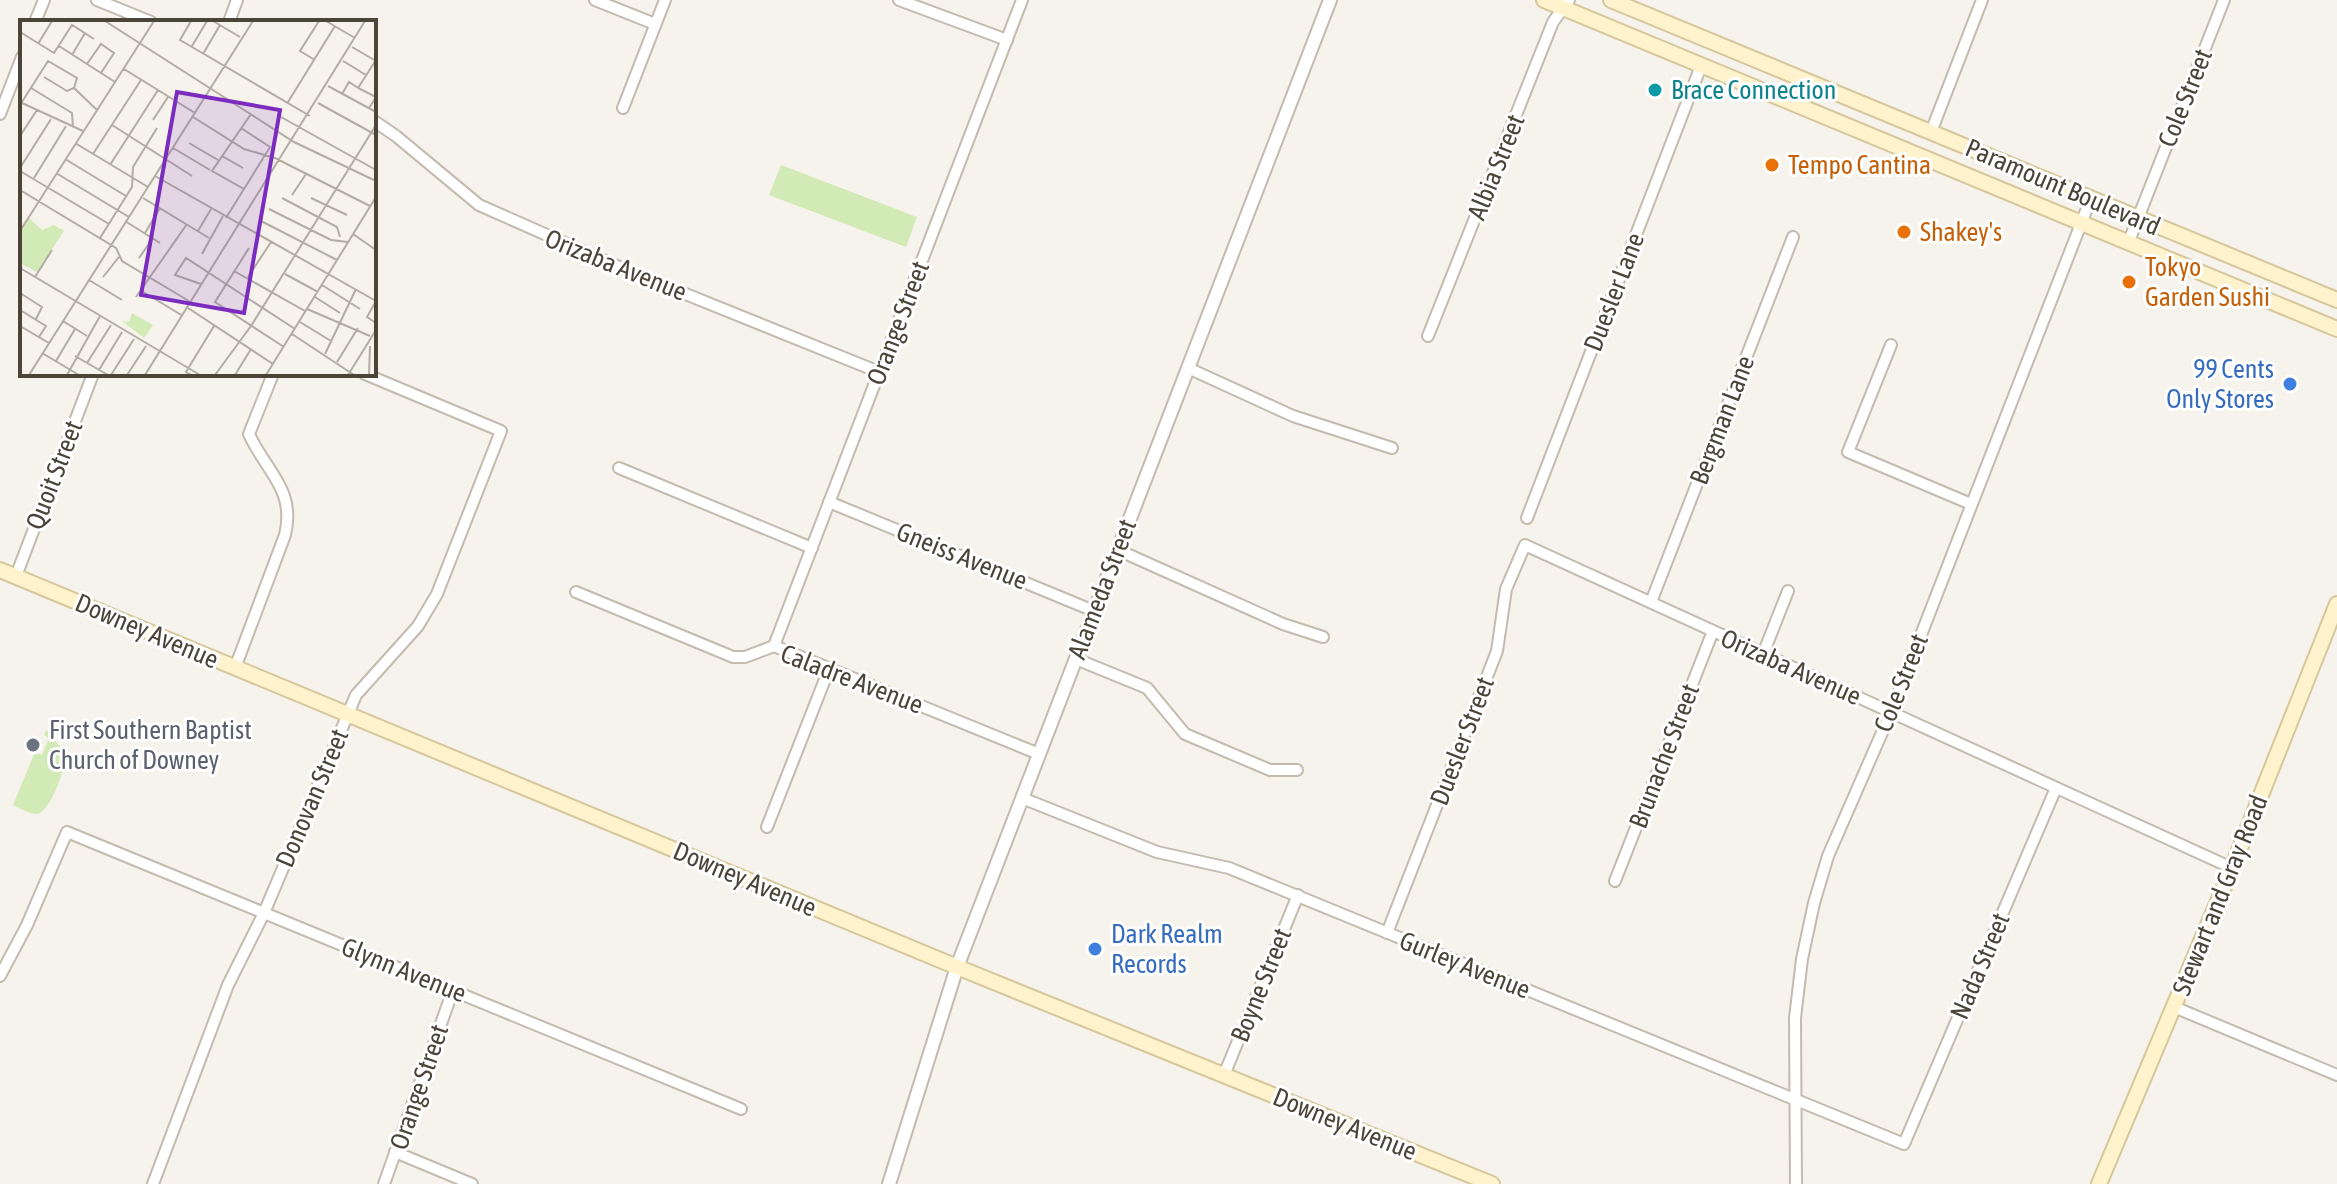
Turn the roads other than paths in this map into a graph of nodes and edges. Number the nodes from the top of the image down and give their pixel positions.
1 (44, 0) edge
2 (97, 0) edge
3 (237, 0) edge
4 (595, 0) edge
5 (665, 0) edge
6 (899, 0) edge
7 (1022, 0) edge
8 (1330, 0) edge
9 (1544, 0) edge
10 (1611, 0) edge
11 (1982, 0) edge
12 (2224, 0) edge
13 (1566, 4) edge
14 (36, 20) edge
15 (146, 20) edge
16 (230, 20) edge
17 (655, 24) junction
18 (1007, 40) junction
19 (20, 62) edge
20 (1701, 66) junction
21 (623, 108) dead end
22 (0, 114) edge
23 (376, 122) edge
24 (1931, 132) junction
25 (2091, 198) junction
26 (2138, 218) junction
27 (2081, 223) junction
28 (1793, 237) dead end
29 (2129, 241) junction
30 (2337, 300) edge
31 (2337, 329) edge
32 (1428, 336) dead end
33 (1891, 345) dead end
34 (1188, 368) junction
35 (879, 372) junction
36 (92, 376) edge
37 (272, 376) edge
38 (370, 376) edge
39 (1392, 448) dead end
40 (619, 468) dead end
41 (829, 502) junction
42 (1971, 504) junction
43 (1527, 518) dead end
44 (1525, 545) joint
45 (812, 548) junction
46 (1118, 550) junction
47 (0, 570) edge
48 (16, 576) junction
49 (1788, 591) dead end
50 (576, 592) dead end
51 (1651, 602) junction
52 (2337, 604) edge
53 (1094, 611) junction
54 (1713, 631) junction
55 (1323, 637) dead end
56 (774, 646) junction
57 (1763, 654) junction
58 (1076, 659) junction
59 (235, 668) junction
60 (829, 669) junction
61 (1891, 712) junction
62 (348, 715) junction
63 (1039, 754) junction
64 (1297, 770) dead end
65 (2056, 788) junction
66 (1022, 798) junction
67 (767, 827) dead end
68 (2232, 868) junction
69 (1615, 881) dead end
70 (1298, 895) junction
71 (264, 913) junction
72 (1387, 933) junction
73 (957, 967) junction
74 (0, 976) edge
75 (453, 990) junction
76 (2174, 1007) junction
77 (1224, 1075) junction
78 (2337, 1075) edge
79 (1795, 1099) junction
80 (741, 1109) dead end
81 (1904, 1144) joint
82 (395, 1152) junction
83 (153, 1184) edge
84 (384, 1184) edge
85 (472, 1184) edge
86 (889, 1184) edge
87 (1492, 1184) edge
88 (1796, 1184) edge
89 (2099, 1184) edge

1 - 14 street
2 - 15 street
3 - 16 street
4 - 17 street
5 - 17 street
6 - 18 street
7 - 18 street, Orange Street
8 - 34 street, Alameda Street
9 - 13 main road, Paramount Boulevard
10 - 24 main road, Paramount Boulevard
11 - 24 street
12 - 26 street, Cole Street
13 - 20 main road, Paramount Boulevard
13 - 32 street, Albia Street
17 - 21 street
18 - 35 street, Orange Street
19 - 22 street
20 - 27 main road, Paramount Boulevard
20 - 43 street, Duesler Lane
23 - 35 street, Orizaba Avenue
24 - 25 main road, Paramount Boulevard
25 - 26 main road, Paramount Boulevard
25 - 27 street, Cole Street
26 - 29 street, Cole Street
26 - 30 main road, Paramount Boulevard
27 - 29 main road, Paramount Boulevard
27 - 42 street, Cole Street
28 - 51 street, Bergman Lane
29 - 31 main road, Paramount Boulevard
33 - 42 street
34 - 39 street
34 - 46 street, Alameda Street
35 - 41 street, Orange Street
36 - 48 street, Quoit Street
37 - 59 street
38 - 62 street, Donovan Street
40 - 45 street
41 - 45 street, Orange Street
41 - 53 street, Gneiss Avenue
42 - 61 street, Cole Street
44 - 51 street, Orizaba Avenue
44 - 72 street, Duesler Street
45 - 56 street, Orange Street
46 - 53 street, Alameda Street
46 - 55 street
47 - 48 main road, Downey Avenue
48 - 59 main road, Downey Avenue
49 - 57 street
50 - 56 street, Caladre Avenue
51 - 54 street, Orizaba Avenue
52 - 68 main road, Stewart and Gray Road
53 - 58 street, Alameda Street
54 - 57 street, Orizaba Avenue
54 - 69 street, Brunache Street
56 - 60 street, Caladre Avenue
57 - 61 street, Orizaba Avenue
58 - 63 street, Alameda Street
58 - 64 street
59 - 62 main road, Downey Avenue
60 - 63 street, Caladre Avenue
60 - 67 street
61 - 65 street, Orizaba Avenue
61 - 79 street, Cole Street
62 - 71 street, Donovan Street
62 - 73 main road, Downey Avenue
63 - 66 street, Alameda Street
65 - 68 street, Orizaba Avenue
65 - 81 street, Nada Street
66 - 70 street, Gurley Avenue
66 - 73 street, Alameda Street
68 - 76 main road, Stewart and Gray Road
70 - 72 street, Gurley Avenue
70 - 77 street, Boyne Street
71 - 74 street, Glynn Avenue
71 - 75 street, Glynn Avenue
71 - 83 street, Donovan Street
72 - 79 street, Gurley Avenue
73 - 77 main road, Downey Avenue
73 - 86 street, Alameda Street
75 - 80 street, Glynn Avenue
75 - 82 street, Orange Street
76 - 78 street
76 - 89 main road, Stewart and Gray Road
77 - 87 main road, Downey Avenue
79 - 81 street, Gurley Avenue
79 - 88 street, Cole Street
82 - 84 street, Orange Street
82 - 85 street

